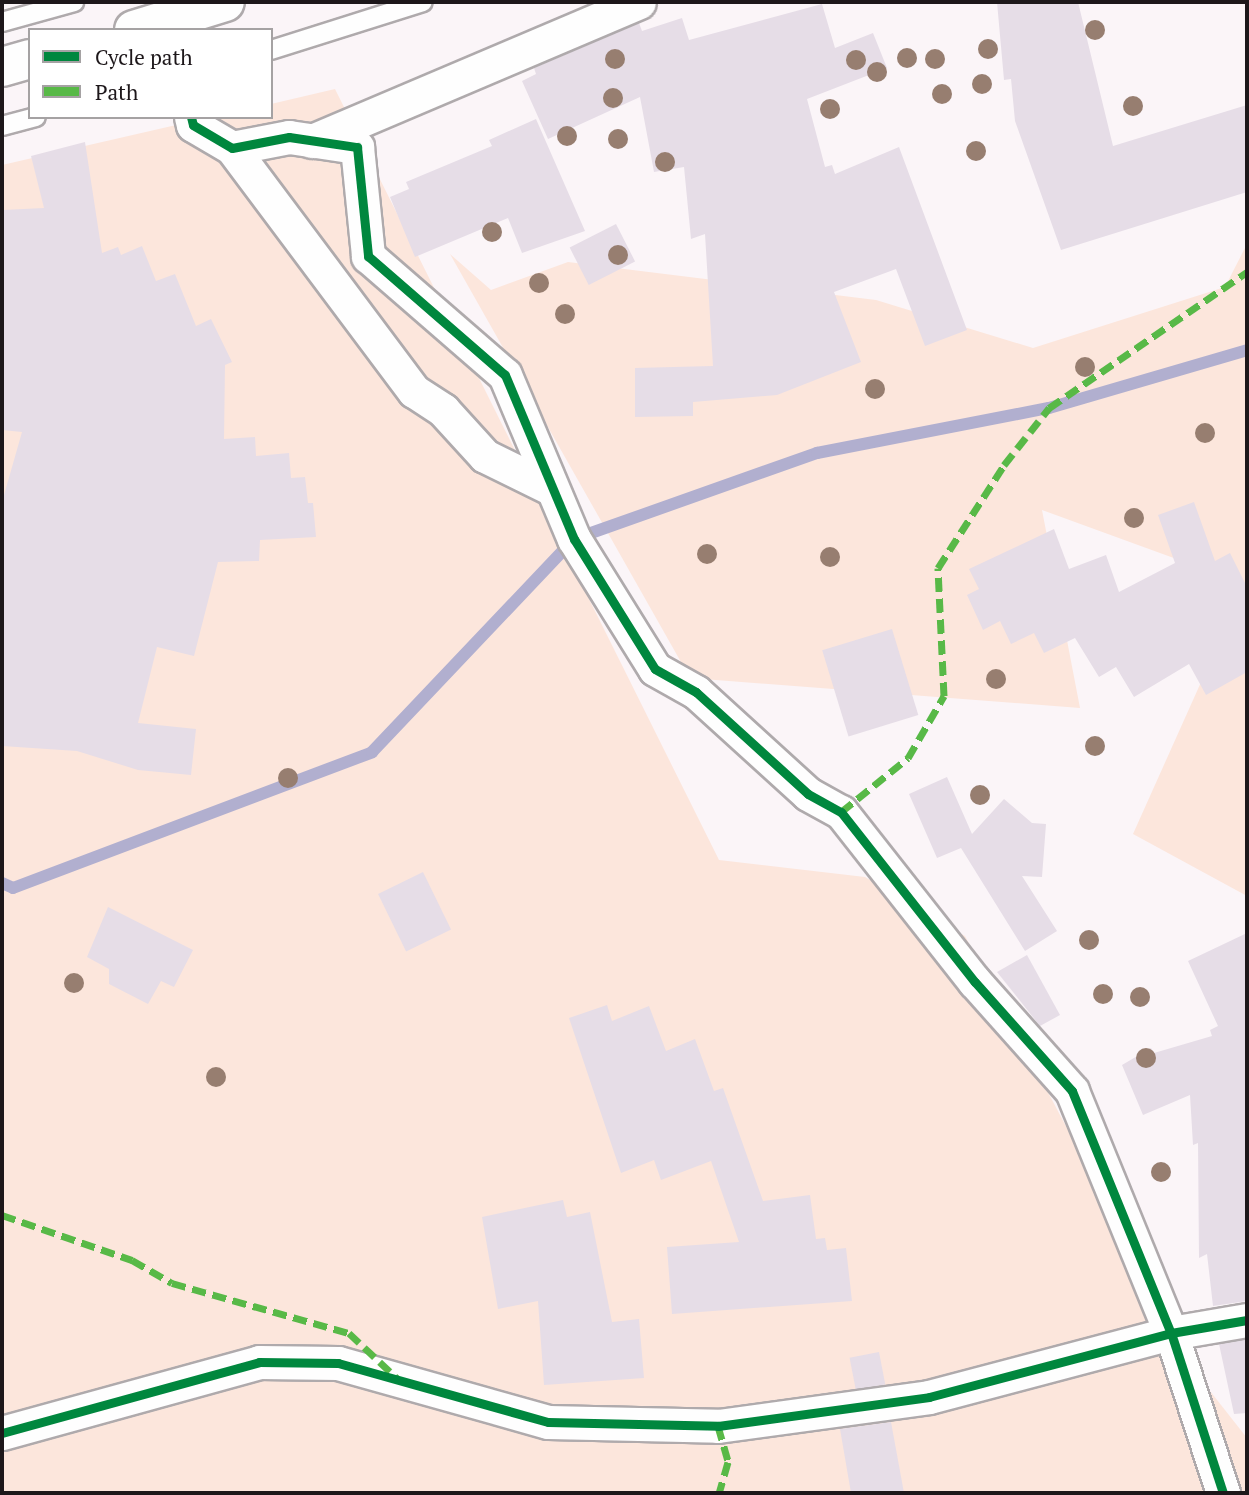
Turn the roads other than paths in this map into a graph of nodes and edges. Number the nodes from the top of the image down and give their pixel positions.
1 (74, 2) edge
2 (225, 2) edge
3 (423, 2) edge
4 (639, 2) edge
5 (2, 22) edge
6 (140, 28) edge
7 (273, 49) edge
8 (28, 60) edge
9 (2, 67) edge
10 (28, 119) edge
11 (192, 119) edge
12 (2, 126) edge
13 (312, 141) junction
14 (232, 148) junction
15 (550, 488) junction
16 (1247, 1320) edge
17 (1171, 1333) junction
18 (2, 1433) edge
19 (1223, 1492) edge

1 - 5 lane
2 - 6 highway
3 - 7 lane
4 - 13 street
8 - 9 highway
10 - 12 lane
11 - 14 street
13 - 14 street
13 - 15 street
14 - 15 street
15 - 17 street
16 - 17 street
17 - 18 street
17 - 19 street

